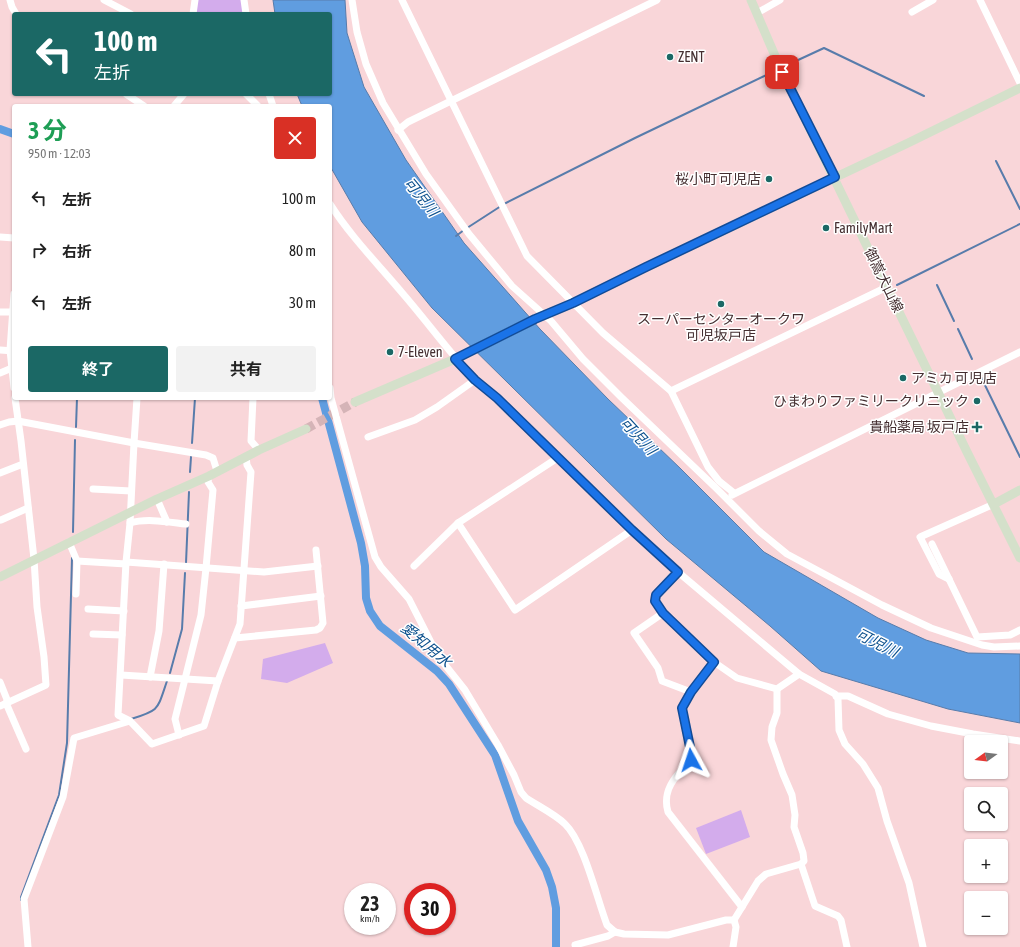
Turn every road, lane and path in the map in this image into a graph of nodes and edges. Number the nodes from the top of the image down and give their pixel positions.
1 (10, 0) edge
2 (104, 0) edge
3 (195, 0) edge
4 (244, 0) edge
5 (352, 0) edge
6 (402, 0) edge
7 (657, 0) edge
8 (751, 0) edge
9 (780, 0) edge
10 (934, 0) edge
11 (980, 0) edge
12 (15, 12) edge
13 (127, 12) edge
14 (193, 12) edge
15 (246, 12) edge
16 (912, 12) dead end
17 (757, 13) junction
18 (1020, 82) edge
19 (1020, 88) edge
20 (129, 96) edge
21 (182, 96) edge
22 (248, 96) edge
23 (450, 101) junction
24 (141, 104) edge
25 (176, 104) edge
26 (256, 104) edge
27 (398, 130) junction
28 (835, 177) junction
29 (332, 207) edge
30 (0, 237) edge
31 (12, 238) edge
32 (887, 287) junction
33 (573, 303) junction
34 (0, 312) edge
35 (12, 312) joint
36 (539, 317) junction
37 (0, 350) edge
38 (12, 350) edge
39 (1020, 352) edge
40 (455, 359) junction
41 (12, 368) joint
42 (0, 373) edge
43 (475, 380) junction
44 (671, 392) junction
45 (938, 392) junction
46 (332, 399) edge
47 (15, 400) edge
48 (137, 400) edge
49 (253, 400) edge
50 (355, 402) tunnel mouth
51 (18, 421) junction
52 (0, 425) edge
53 (306, 429) tunnel mouth
54 (368, 437) dead end
55 (134, 443) junction
56 (260, 450) junction
57 (559, 457) junction
58 (246, 458) junction
59 (24, 464) junction
60 (217, 471) junction
61 (0, 474) edge
62 (208, 476) junction
63 (92, 489) dead end
64 (1020, 490) edge
65 (131, 491) junction
66 (734, 493) junction
67 (727, 498) junction
68 (157, 499) junction
69 (994, 504) junction
70 (28, 508) junction
71 (130, 513) junction
72 (1, 520) dead end
73 (167, 522) junction
74 (130, 523) junction
75 (458, 523) junction
76 (186, 524) dead end
77 (632, 530) junction
78 (69, 542) junction
79 (932, 544) dead end
80 (316, 550) dead end
81 (1020, 558) edge
82 (34, 559) junction
83 (77, 561) junction
84 (126, 563) junction
85 (164, 564) junction
86 (318, 566) junction
87 (414, 566) dead end
88 (206, 568) junction
89 (243, 572) junction
90 (678, 572) junction
91 (0, 576) edge
92 (949, 578) junction
93 (76, 594) dead end
94 (320, 596) junction
95 (241, 606) junction
96 (88, 609) dead end
97 (124, 611) junction
98 (663, 613) junction
99 (1020, 630) edge
100 (93, 634) dead end
101 (122, 635) junction
102 (984, 636) junction
103 (235, 638) junction
104 (989, 646) junction
105 (1020, 646) edge
106 (714, 662) junction
107 (799, 674) junction
108 (120, 675) junction
109 (150, 677) junction
110 (186, 679) junction
111 (218, 681) junction
112 (0, 682) edge
113 (777, 689) junction
114 (691, 692) junction
115 (836, 696) junction
116 (5, 704) edge
117 (130, 721) junction
118 (179, 735) junction
119 (1020, 741) edge
120 (26, 749) dead end
121 (801, 864) junction
122 (742, 907) junction
123 (734, 920) junction
124 (615, 932) junction
125 (575, 946) dead end
126 (28, 947) edge
127 (733, 947) edge
128 (847, 947) edge
129 (923, 947) edge

1 - 12 street
2 - 13 street
3 - 14 street
4 - 15 street
5 - 27 street
6 - 23 street
7 - 23 street
8 - 17 street, 御嵩犬山線
9 - 17 street
10 - 16 street
11 - 18 street
17 - 28 street, 御嵩犬山線
19 - 28 street
20 - 24 street
21 - 25 street
22 - 26 street
23 - 27 street
23 - 33 street
27 - 36 street
28 - 32 street, 御嵩犬山線
28 - 33 street
29 - 40 street
30 - 31 street
32 - 44 street
32 - 45 street, 御嵩犬山線
33 - 36 street
33 - 44 street
34 - 35 street
35 - 38 street
36 - 40 street
36 - 67 street
37 - 38 street
38 - 41 street
39 - 45 street
40 - 43 street
40 - 50 street
41 - 42 street
43 - 54 street
43 - 57 street
44 - 66 street
45 - 66 street
45 - 69 street, 御嵩犬山線
46 - 124 street
47 - 51 street
48 - 55 street
49 - 56 street
51 - 52 street
51 - 55 street
51 - 59 street
53 - 56 street
55 - 60 street
55 - 65 street
56 - 58 street
57 - 75 street
57 - 77 street
58 - 60 street
58 - 89 street
59 - 61 street
59 - 70 street
60 - 62 street
62 - 68 street
62 - 88 street
63 - 65 street
64 - 69 street
65 - 71 street
66 - 67 street
67 - 104 street
68 - 71 street
68 - 73 street
69 - 81 street, 御嵩犬山線
69 - 92 street
70 - 72 street
70 - 82 street
71 - 74 street
71 - 78 street
73 - 74 street
73 - 76 street
74 - 84 street
75 - 77 street
75 - 87 street
77 - 90 street
78 - 82 street
78 - 83 street
79 - 92 street
80 - 86 street
82 - 91 street
82 - 116 street
83 - 84 street
83 - 93 street
84 - 85 street
84 - 97 street
85 - 88 street
85 - 109 street
86 - 89 street
86 - 94 street
88 - 89 street
88 - 110 street
89 - 95 street
90 - 98 street
90 - 107 street
92 - 102 street
94 - 95 street
94 - 103 street
95 - 103 street
96 - 97 street
97 - 101 street
98 - 106 street
98 - 114 street
99 - 102 street
100 - 101 street
101 - 108 street
102 - 104 street
103 - 111 street
104 - 105 street
106 - 113 street
106 - 114 street
107 - 113 street
107 - 115 street
108 - 109 street
108 - 117 street
109 - 110 street
110 - 111 street
110 - 118 street
111 - 118 street
112 - 116 street
113 - 121 street
114 - 122 street
115 - 119 street
115 - 129 street
116 - 120 street
117 - 118 street
117 - 126 street
121 - 122 street
121 - 128 street
122 - 123 street
123 - 124 street
123 - 127 street
124 - 125 street

